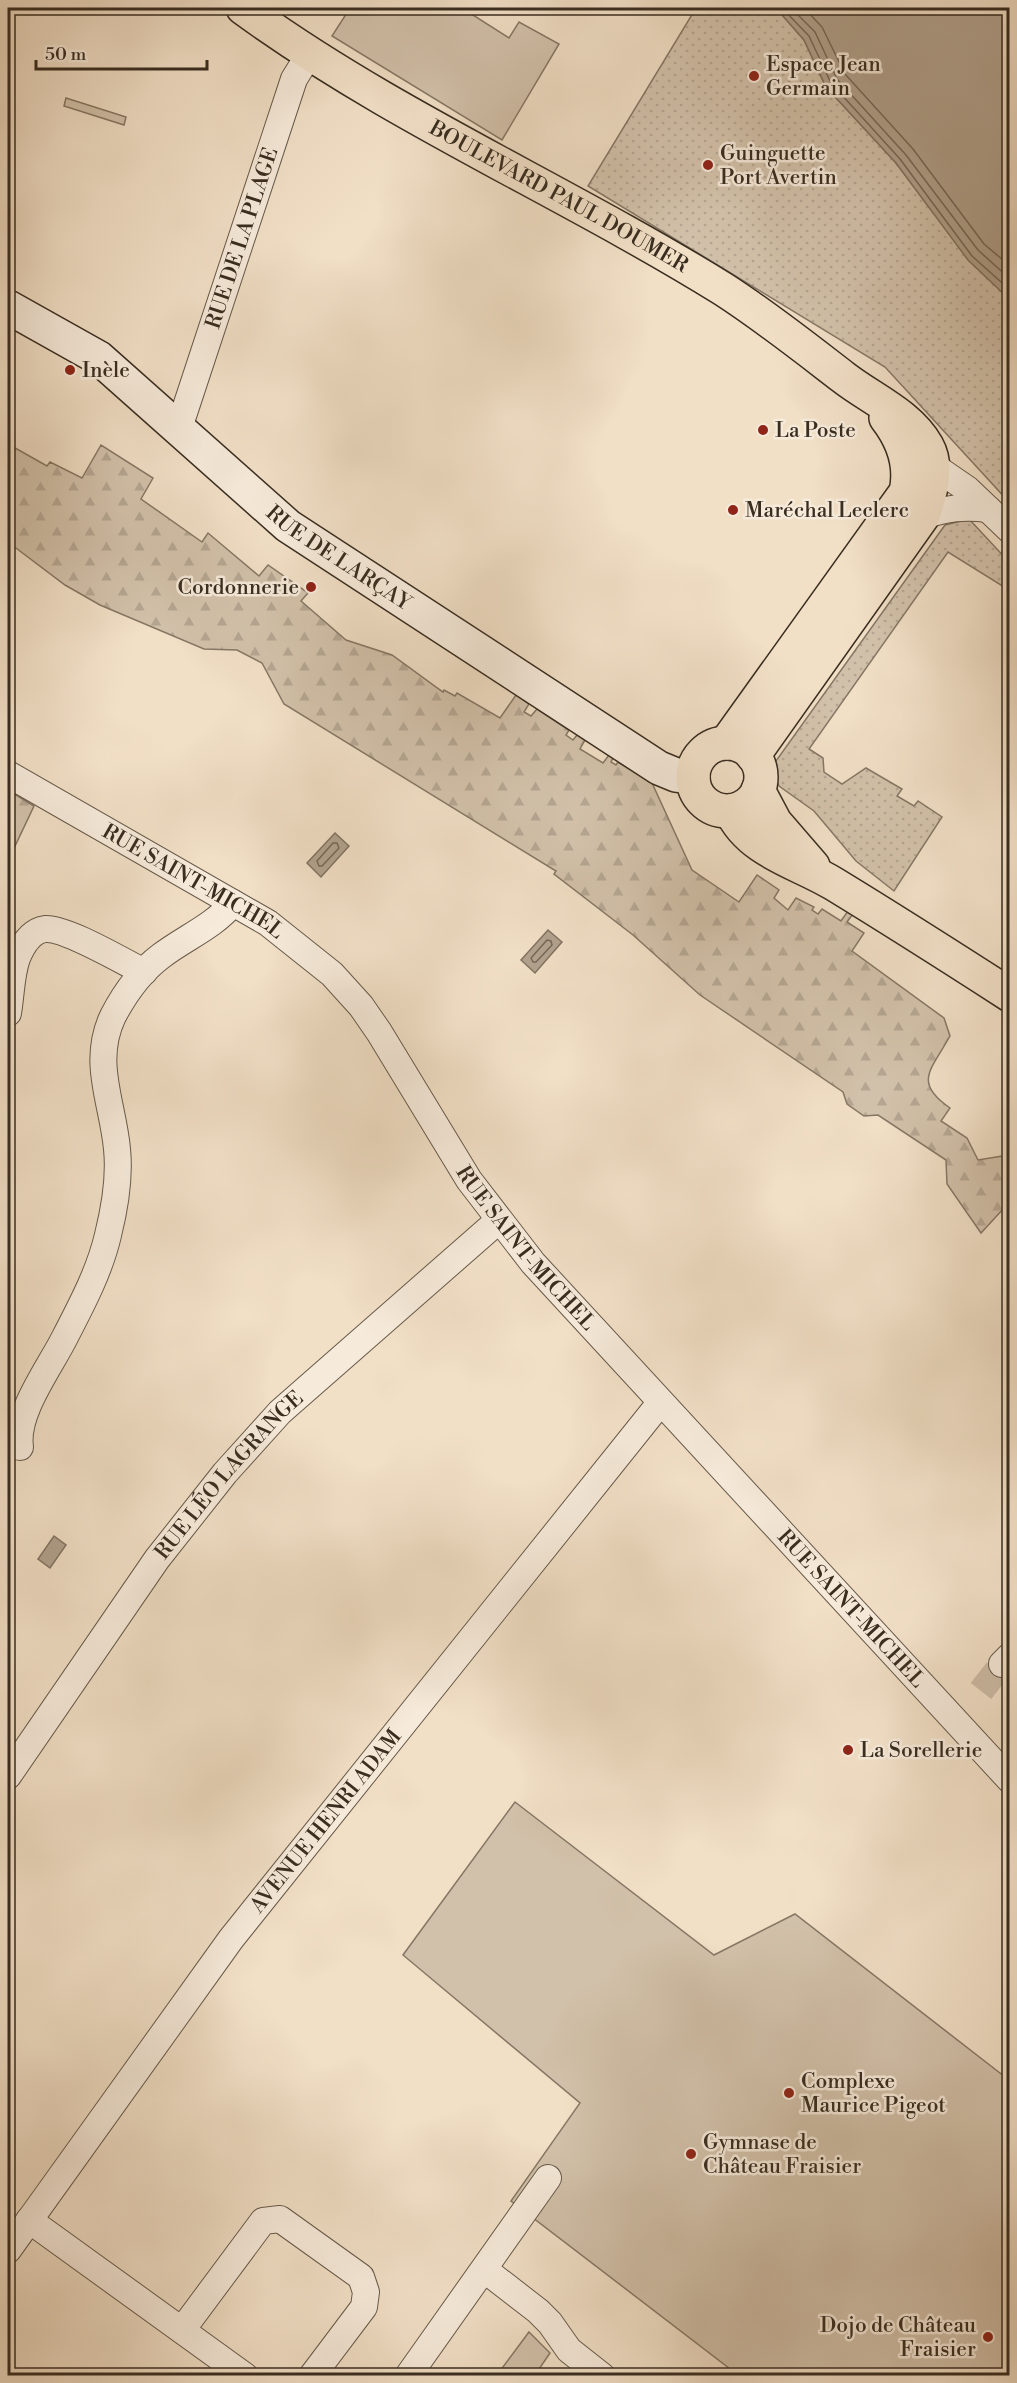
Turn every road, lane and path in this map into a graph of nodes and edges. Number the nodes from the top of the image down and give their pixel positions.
1 (243, 8) edge
2 (310, 52) junction
3 (8, 307) edge
4 (867, 396) junction
5 (179, 428) junction
6 (932, 465) junction
7 (988, 509) junction
8 (923, 516) junction
9 (1010, 530) edge
10 (740, 750) junction
11 (8, 774) edge
12 (693, 777) junction
13 (758, 790) junction
14 (731, 811) junction
15 (830, 882) junction
16 (233, 903) junction
17 (144, 972) junction
18 (1010, 995) edge
19 (8, 1013) edge
20 (499, 1220) junction
21 (660, 1403) junction
22 (20, 1447) dead end
23 (8, 1776) edge
24 (1010, 1780) edge
25 (548, 2178) dead end
26 (29, 2220) junction
27 (8, 2250) edge
28 (485, 2270) junction
29 (182, 2330) junction
30 (246, 2376) edge
31 (312, 2376) edge
32 (408, 2376) edge
33 (602, 2376) edge

1 - 2 main road, BOULEVARD PAUL DOUMER
2 - 4 main road, BOULEVARD PAUL DOUMER
2 - 5 street, RUE DE LA PLAGE
3 - 5 street, RUE DE LARÇAY
4 - 6 main road
4 - 10 main road
5 - 12 street, RUE DE LARÇAY
6 - 7 street
6 - 8 main road
7 - 8 street
7 - 9 street
8 - 10 main road
10 - 12 main road
10 - 13 main road
11 - 16 street, RUE SAINT-MICHEL
12 - 14 main road
13 - 14 main road
13 - 15 main road
14 - 15 main road
15 - 18 main road
16 - 17 street
16 - 20 street, RUE SAINT-MICHEL
17 - 19 street
17 - 22 street
20 - 21 street, RUE SAINT-MICHEL
20 - 23 street, RUE LÉO LAGRANGE
21 - 24 street, RUE SAINT-MICHEL
21 - 26 street, AVENUE HENRI ADAM
25 - 28 street
26 - 27 street, AVENUE HENRI ADAM
26 - 29 street
28 - 32 street
28 - 33 street
29 - 30 street
29 - 31 street

